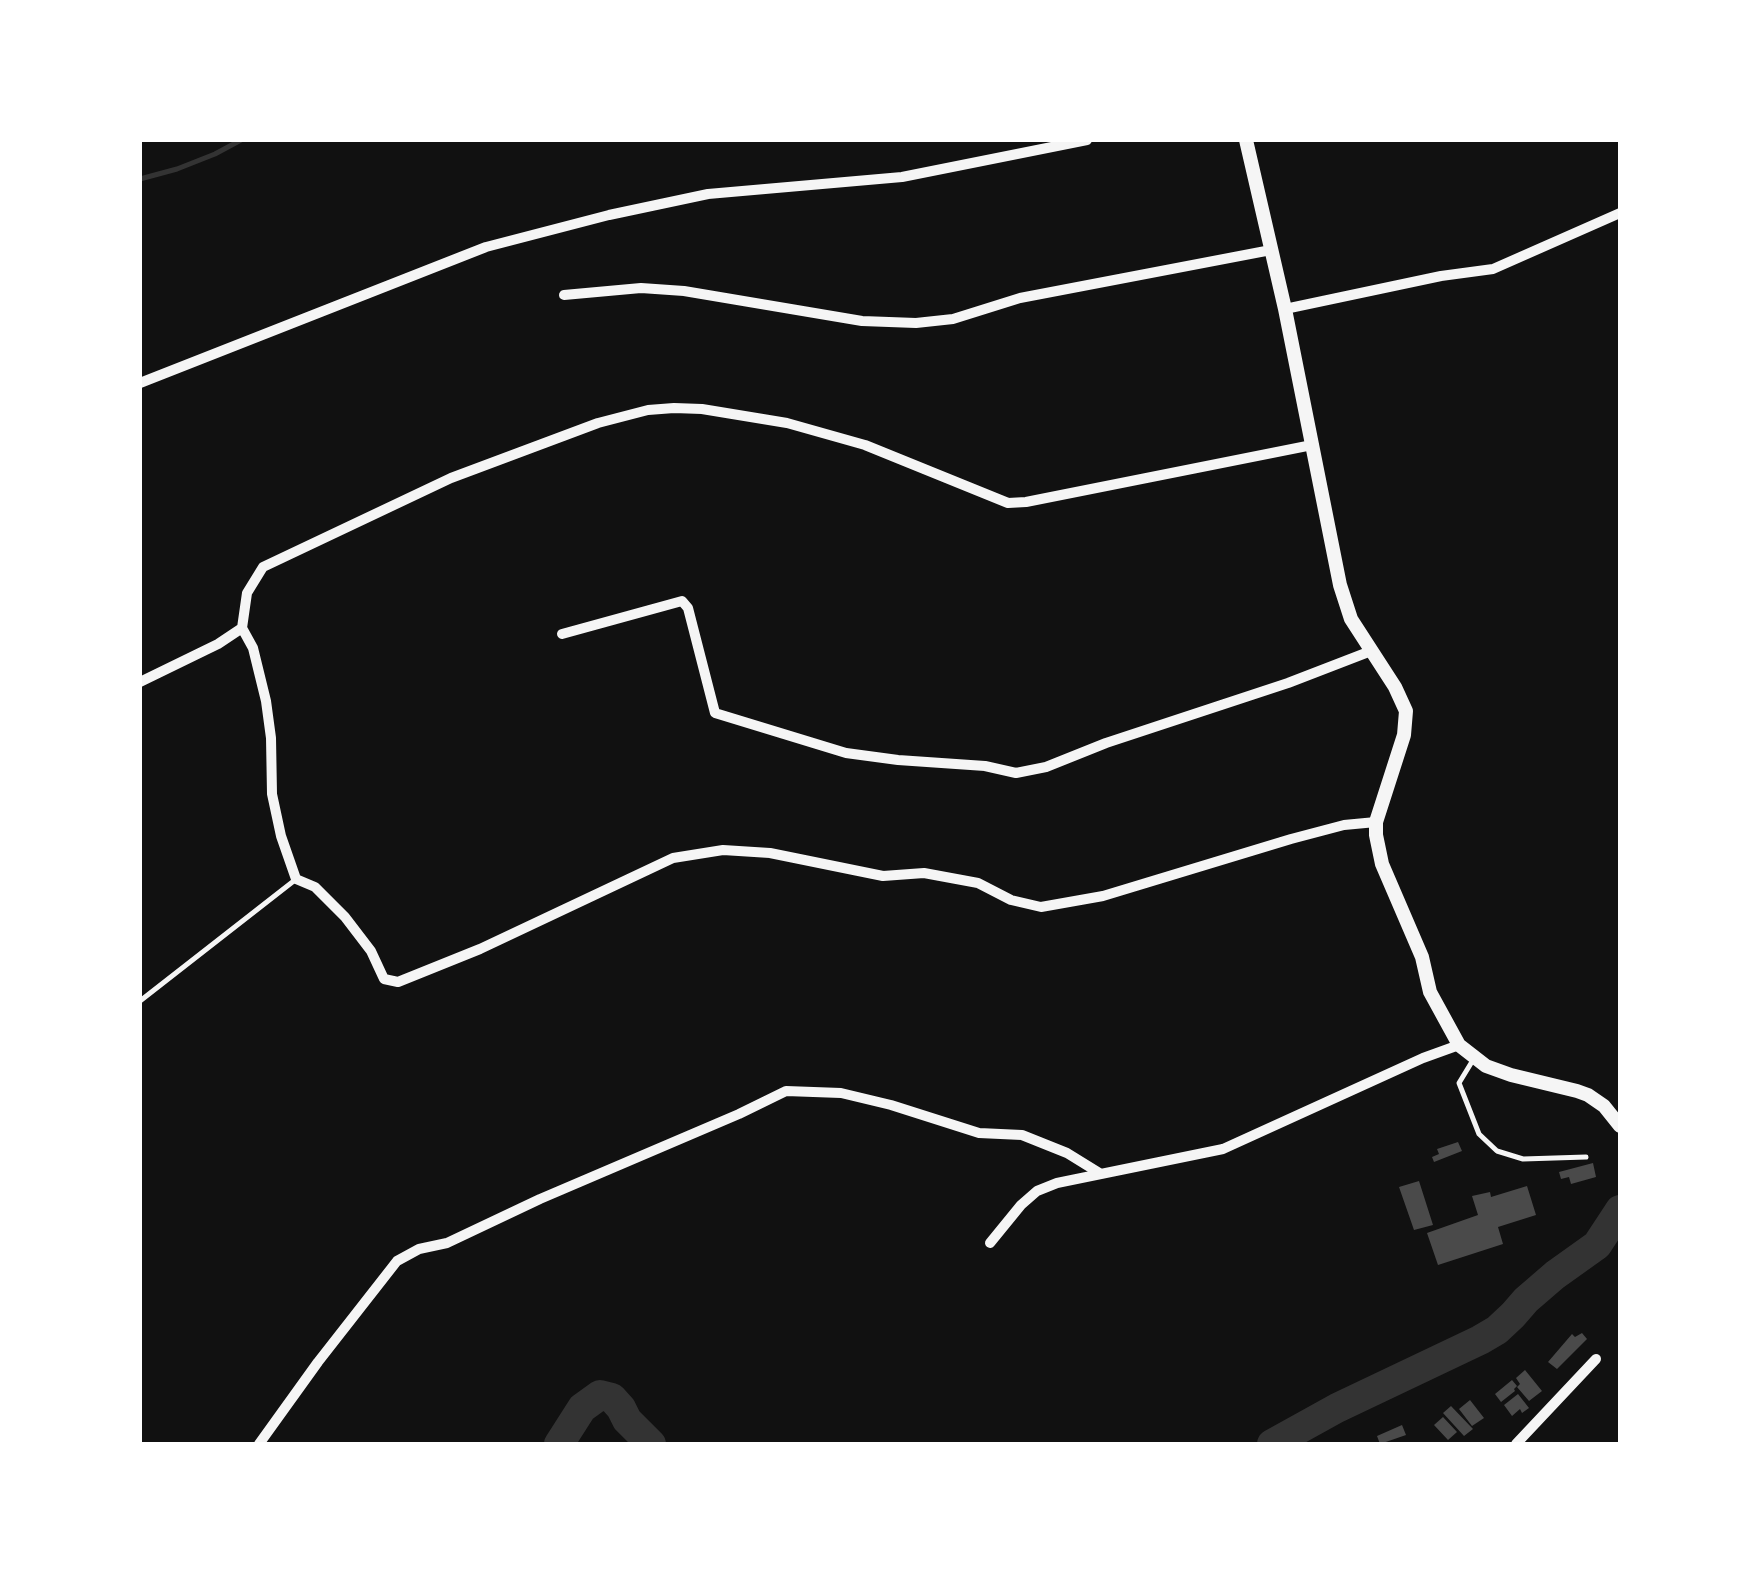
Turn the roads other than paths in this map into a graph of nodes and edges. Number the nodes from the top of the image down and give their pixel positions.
1 (1086, 140) edge
2 (1246, 140) edge
3 (1620, 213) edge
4 (1271, 250) junction
5 (564, 295) dead end
6 (1285, 310) junction
7 (140, 384) edge
8 (1312, 445) junction
9 (242, 628) junction
10 (562, 634) dead end
11 (1371, 651) junction
12 (140, 682) edge
13 (1376, 822) junction
14 (296, 878) junction
15 (140, 1001) edge
16 (1458, 1045) junction
17 (1475, 1057) junction
18 (1620, 1126) edge
19 (1586, 1157) dead end
20 (1101, 1174) junction
21 (990, 1243) dead end
22 (1596, 1360) dead end
23 (259, 1444) edge
24 (1516, 1444) edge

1 - 7 street
2 - 4 main road
3 - 6 street
4 - 5 street
4 - 6 main road
6 - 8 main road
8 - 9 street
8 - 11 main road
9 - 12 street
9 - 14 street
10 - 11 street
11 - 13 main road
13 - 14 street
13 - 16 main road
14 - 15 lane
16 - 17 main road
16 - 20 street
17 - 18 main road
17 - 19 lane
20 - 21 street
20 - 23 street
22 - 24 street

